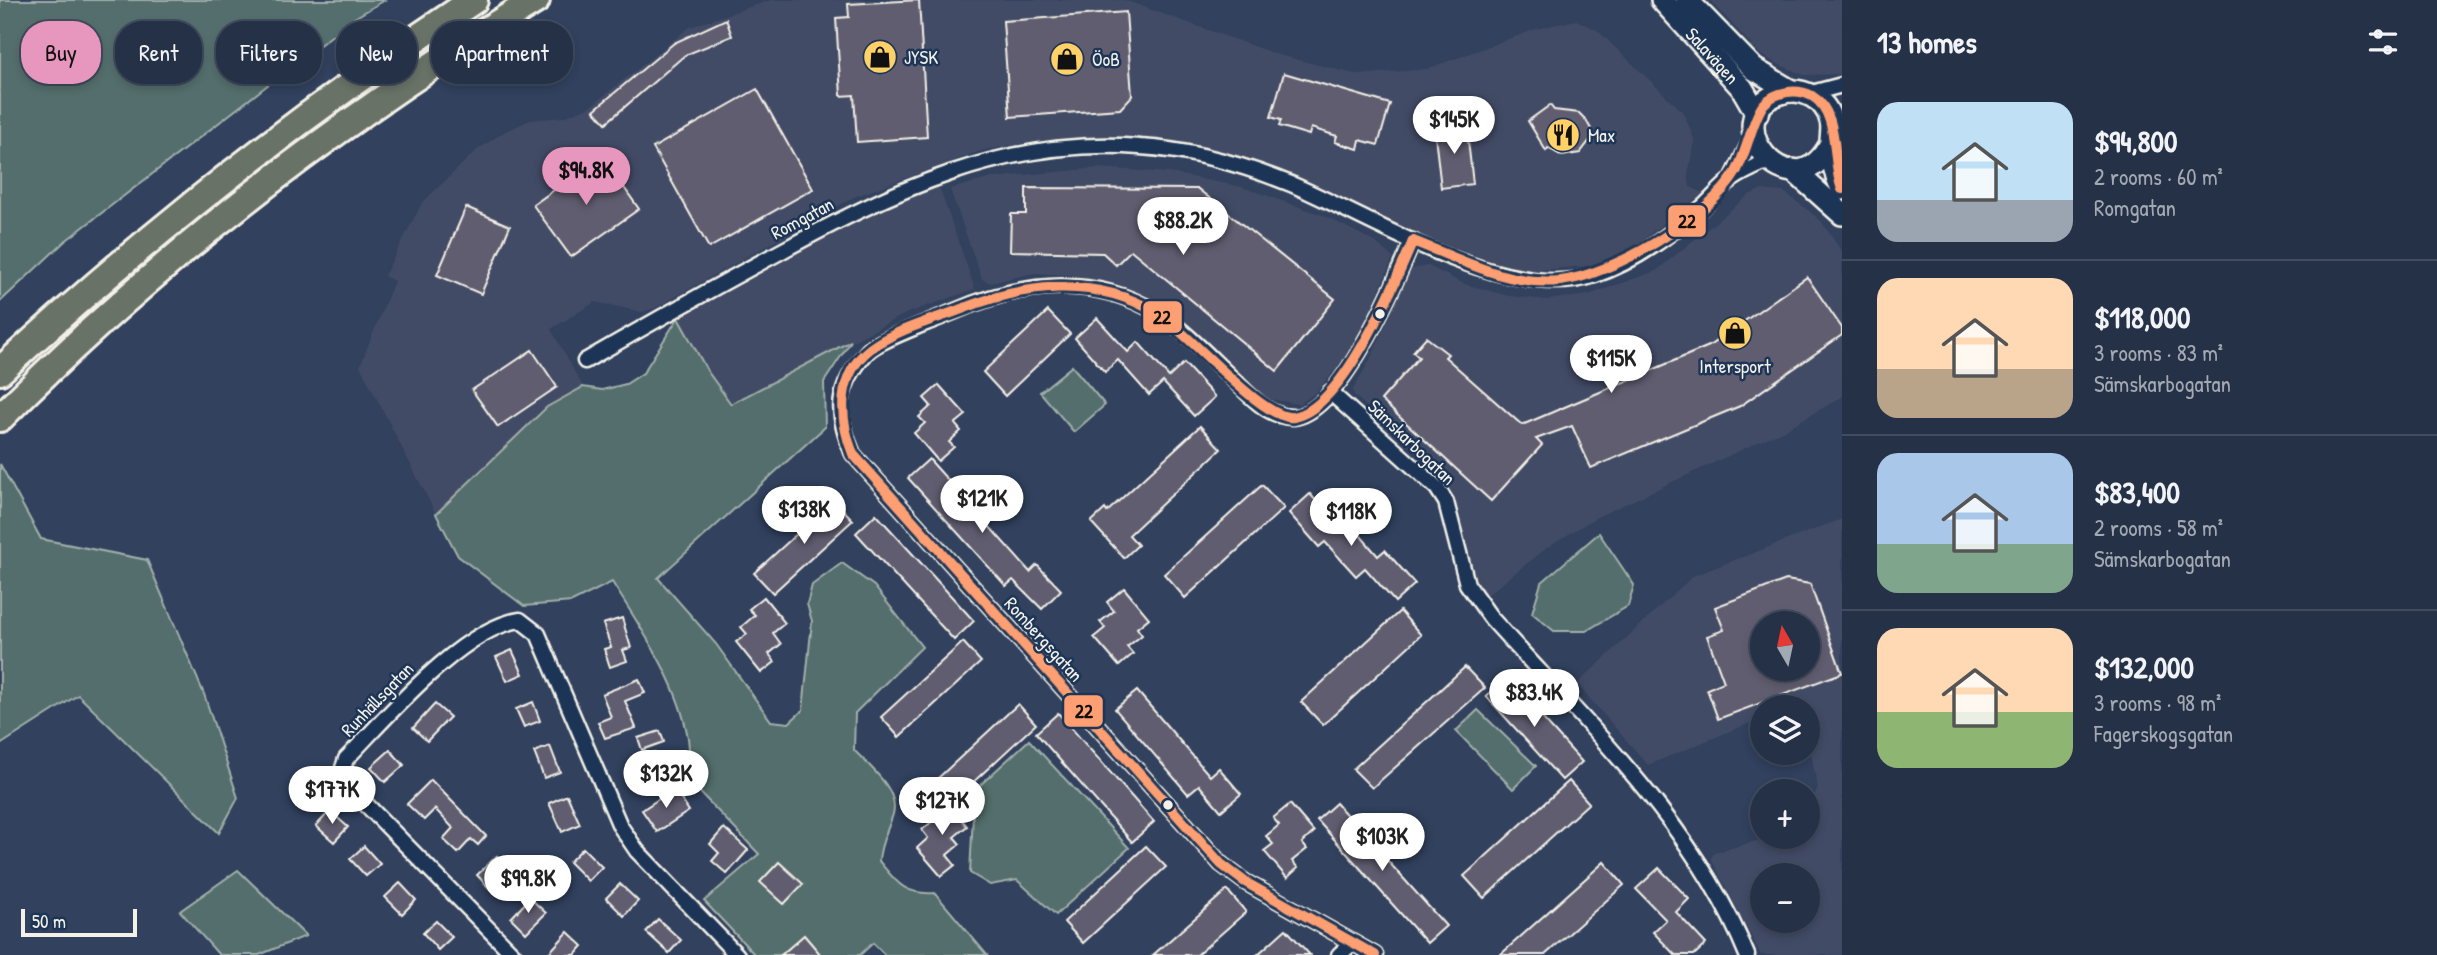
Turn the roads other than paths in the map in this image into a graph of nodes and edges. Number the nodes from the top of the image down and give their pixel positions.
1 (474, 0) edge
2 (536, 0) edge
3 (558, 0) edge
4 (1662, 0) edge
5 (1687, 0) edge
6 (502, 21) edge
7 (507, 21) edge
8 (431, 69) edge
9 (1842, 85) edge
10 (1800, 92) junction
11 (1755, 125) junction
12 (1835, 129) edge
13 (1767, 161) junction
14 (1793, 170) junction
15 (1732, 179) junction
16 (1842, 189) edge
17 (1842, 214) edge
18 (1413, 242) junction
19 (585, 361) dead end
20 (0, 371) edge
21 (1331, 393) junction
22 (0, 418) edge
23 (1352, 943) junction
24 (514, 955) edge
25 (737, 955) edge
26 (1339, 955) edge
27 (1375, 955) edge
28 (1747, 955) edge

1 - 20 highway
2 - 6 highway
3 - 7 highway
4 - 11 main road, Salavägen
5 - 10 main road, Salavägen
8 - 22 highway
9 - 10 street
10 - 11 main road
10 - 12 main road, Salavägen
11 - 13 main road, Salavägen
11 - 15 street, Romgatan
12 - 14 main road
12 - 16 main road, Salavägen
13 - 14 main road
13 - 15 street, Romgatan
14 - 17 main road
15 - 18 street, Romgatan
18 - 19 street, Romgatan
18 - 21 street
21 - 23 street, Rombergsgatan
21 - 28 street, Sämskarbogatan
23 - 26 street
23 - 27 street, Rombergsgatan
24 - 25 street, Runhällsgatan

